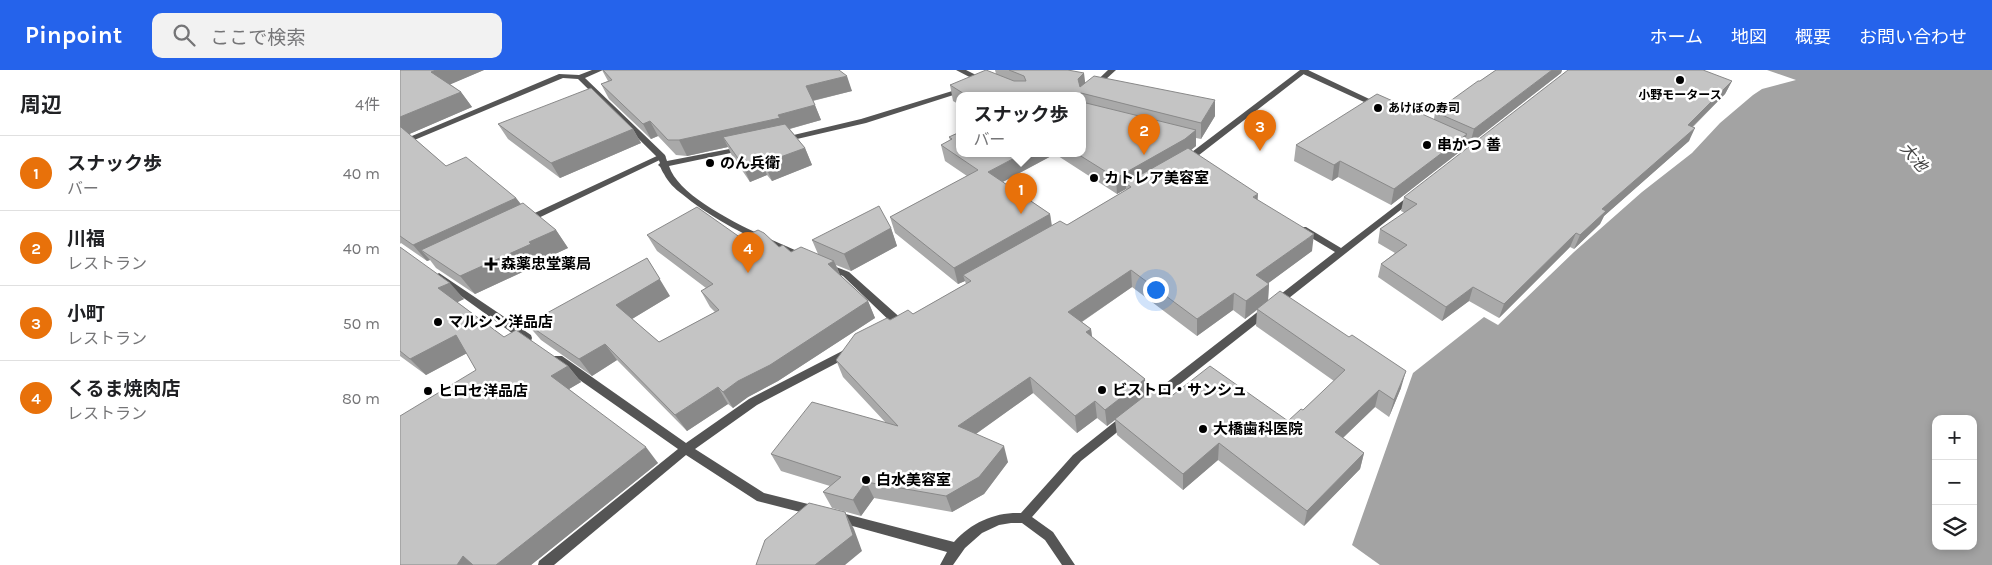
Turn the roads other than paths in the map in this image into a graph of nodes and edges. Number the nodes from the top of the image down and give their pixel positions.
1 (599, 70) edge
2 (960, 70) edge
3 (1112, 70) edge
4 (1303, 70) edge
5 (560, 73) edge
6 (580, 77) junction
7 (987, 82) junction
8 (996, 86) edge
9 (1086, 95) edge
10 (1384, 108) edge
11 (779, 140) edge
12 (400, 144) edge
13 (750, 147) edge
14 (662, 161) junction
15 (1189, 162) edge
16 (1418, 191) edge
17 (517, 225) edge
18 (1299, 226) edge
19 (1341, 252) junction
20 (427, 267) edge
21 (900, 324) edge
22 (856, 347) edge
23 (1147, 404) edge
24 (1131, 416) edge
25 (686, 449) junction
26 (1024, 518) junction
27 (955, 548) junction
28 (544, 565) edge
29 (946, 565) edge
30 (1069, 565) edge

1 - 6 street
2 - 7 street
3 - 9 street
4 - 10 street
4 - 15 street
5 - 6 street
5 - 12 street
6 - 14 street
7 - 8 street
7 - 11 street
13 - 14 street
14 - 17 street
14 - 21 street
16 - 19 street
18 - 19 street
19 - 23 street
20 - 25 street
22 - 25 street
24 - 26 street
25 - 27 street
25 - 28 street
26 - 27 street
26 - 30 street
27 - 29 street

